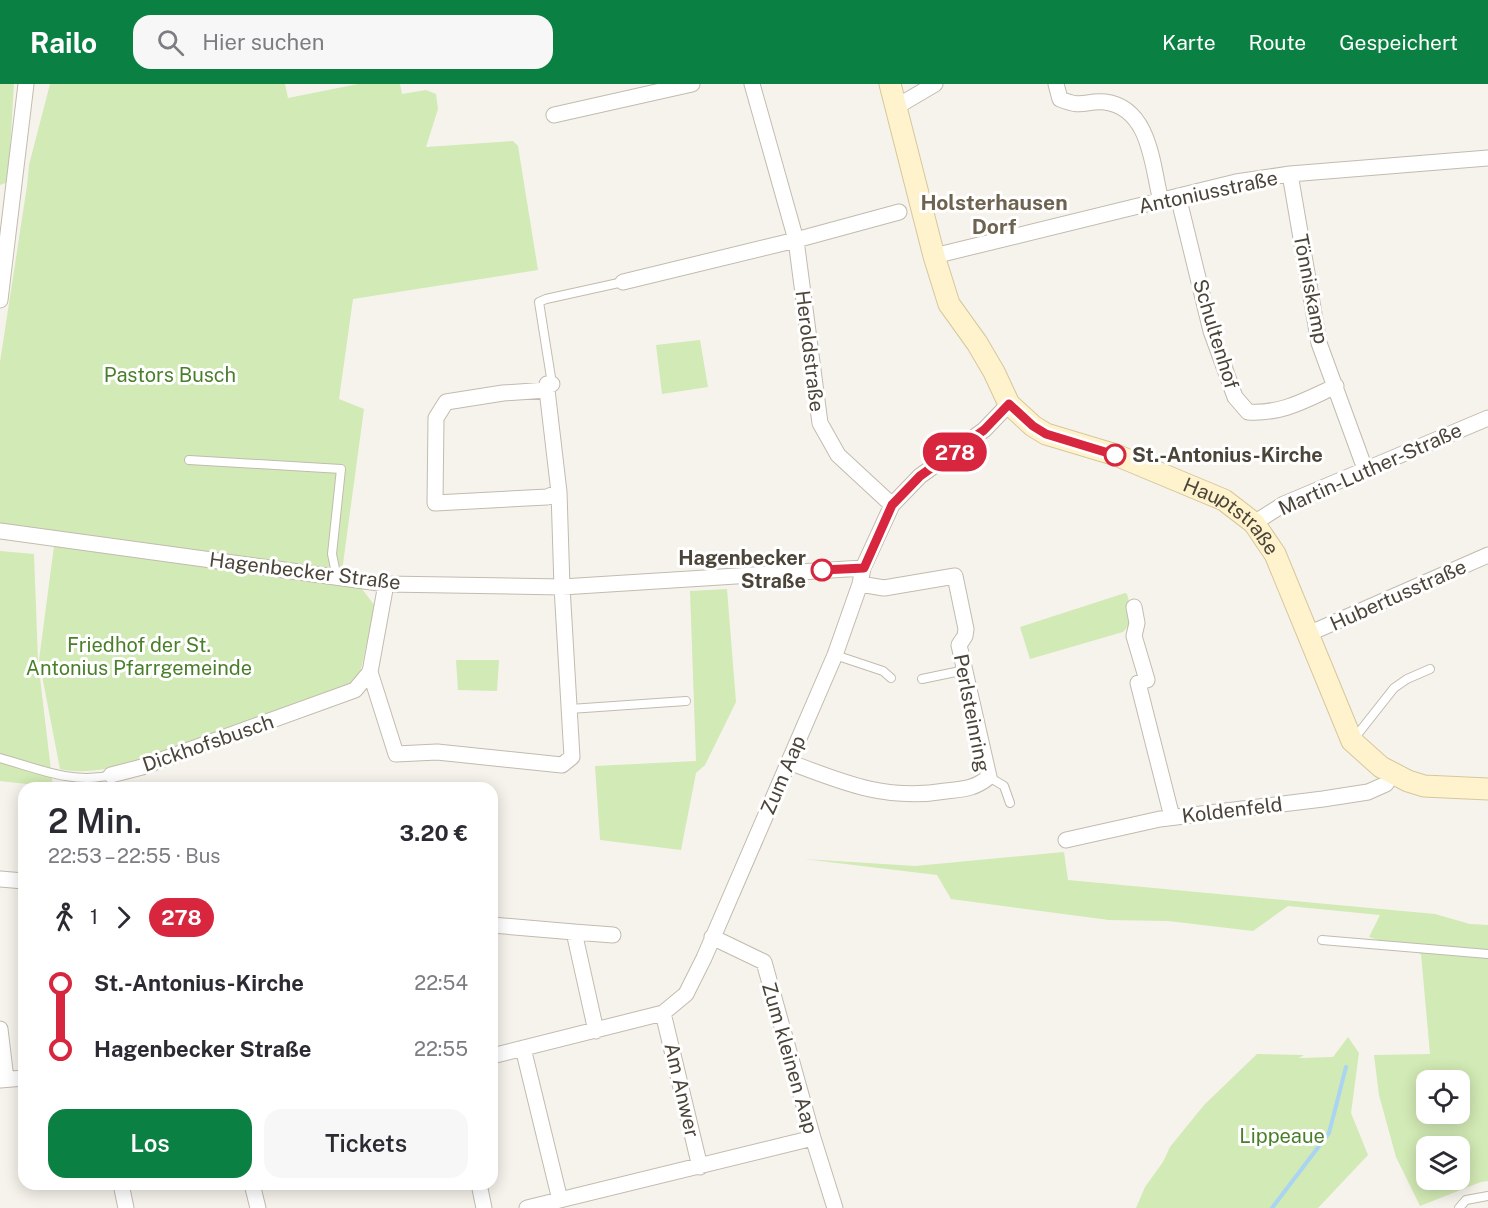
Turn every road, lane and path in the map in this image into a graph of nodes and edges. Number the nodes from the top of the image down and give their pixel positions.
1 (26, 84) edge
2 (692, 84) edge
3 (752, 84) edge
4 (890, 84) edge
5 (935, 84) edge
6 (1056, 84) edge
7 (896, 107) junction
8 (554, 115) dead end
9 (1488, 158) edge
10 (1290, 174) junction
11 (1178, 196) junction
12 (1161, 201) junction
13 (898, 212) dead end
14 (796, 240) junction
15 (934, 256) junction
16 (624, 282) joint
17 (0, 300) edge
18 (1336, 386) junction
19 (550, 387) junction
20 (1009, 404) junction
21 (1488, 418) edge
22 (189, 460) dead end
23 (1365, 470) junction
24 (559, 492) junction
25 (892, 505) junction
26 (1254, 523) junction
27 (0, 531) edge
28 (1488, 555) edge
29 (864, 568) junction
30 (337, 578) junction
31 (386, 584) junction
32 (860, 584) junction
33 (562, 587) junction
34 (1134, 607) dead end
35 (1308, 634) junction
36 (835, 655) junction
37 (1430, 669) dead end
38 (965, 670) junction
39 (370, 672) junction
40 (891, 678) dead end
41 (922, 679) dead end
42 (686, 701) dead end
43 (570, 709) junction
44 (1352, 741) junction
45 (0, 758) edge
46 (789, 762) junction
47 (1392, 774) junction
48 (111, 775) joint
49 (989, 777) junction
50 (1488, 789) edge
51 (1010, 803) dead end
52 (1172, 817) junction
53 (1066, 840) dead end
54 (0, 879) edge
55 (18, 880) edge
56 (498, 926) edge
57 (574, 932) junction
58 (614, 935) dead end
59 (712, 937) junction
60 (1322, 940) dead end
61 (1488, 954) edge
62 (663, 1013) junction
63 (0, 1029) edge
64 (596, 1030) junction
65 (523, 1048) junction
66 (498, 1054) edge
67 (18, 1078) edge
68 (3, 1079) edge
69 (813, 1138) junction
70 (700, 1167) junction
71 (122, 1190) edge
72 (254, 1190) edge
73 (480, 1190) edge
74 (1488, 1196) edge
75 (560, 1200) junction
76 (126, 1208) edge
77 (258, 1208) edge
78 (484, 1208) edge
79 (528, 1208) edge
80 (835, 1208) edge
81 (1459, 1208) edge

1 - 17 street
2 - 8 street
3 - 14 street, Heroldstraße
4 - 7 main road, Hauptstraße
5 - 7 street
6 - 12 street
7 - 15 main road, Hauptstraße
9 - 10 street, Antoniusstraße
10 - 11 street, Antoniusstraße
10 - 18 street, Tönniskamp
11 - 12 street, Antoniusstraße
11 - 18 street, Schultenhof
12 - 15 street, Antoniusstraße
13 - 14 street
14 - 16 street
14 - 25 street, Heroldstraße
15 - 20 main road, Hauptstraße
16 - 19 lane
18 - 23 street, Tönniskamp
19 - 24 street
19 - 24 street
20 - 25 street, Zum Aap
20 - 26 main road, Hauptstraße
21 - 23 street, Martin-Luther-Straße
22 - 30 lane
23 - 26 street, Martin-Luther-Straße
24 - 33 street
25 - 29 street, Zum Aap
26 - 35 main road, Hauptstraße
27 - 30 street, Hagenbecker Straße
28 - 35 street, Hubertusstraße
29 - 32 street, Zum Aap
29 - 33 street, Hagenbecker Straße
30 - 31 street, Hagenbecker Straße
31 - 33 street, Hagenbecker Straße
31 - 39 street
32 - 36 street, Zum Aap
32 - 38 street, Perlsteinring
33 - 43 street
34 - 52 street
35 - 44 main road, Hauptstraße
36 - 40 lane
36 - 46 street, Zum Aap
37 - 44 lane
38 - 41 lane
38 - 49 street, Perlsteinring
39 - 43 street
39 - 48 street, Dickhofsbusch
42 - 43 lane
44 - 47 main road, Hauptstraße
45 - 48 lane, Dickhofsbusch
46 - 49 street, Perlsteinring
46 - 59 street, Zum Aap
47 - 50 main road, Hauptstraße
47 - 52 street, Koldenfeld
49 - 51 lane
52 - 53 street, Koldenfeld
54 - 55 street
56 - 57 street
57 - 58 street
57 - 64 street
59 - 62 street, Zum Aap
59 - 69 street, Zum kleinen Aap
60 - 61 lane
62 - 64 street, Zum Aap
62 - 70 street, Am Anwer
63 - 68 street
64 - 65 street, Zum Aap
65 - 66 street, Zum Aap
65 - 75 street
67 - 68 street
69 - 70 street
69 - 80 street, Zum kleinen Aap
70 - 75 street
71 - 76 street
72 - 77 street
73 - 78 street
74 - 81 lane
75 - 79 street

